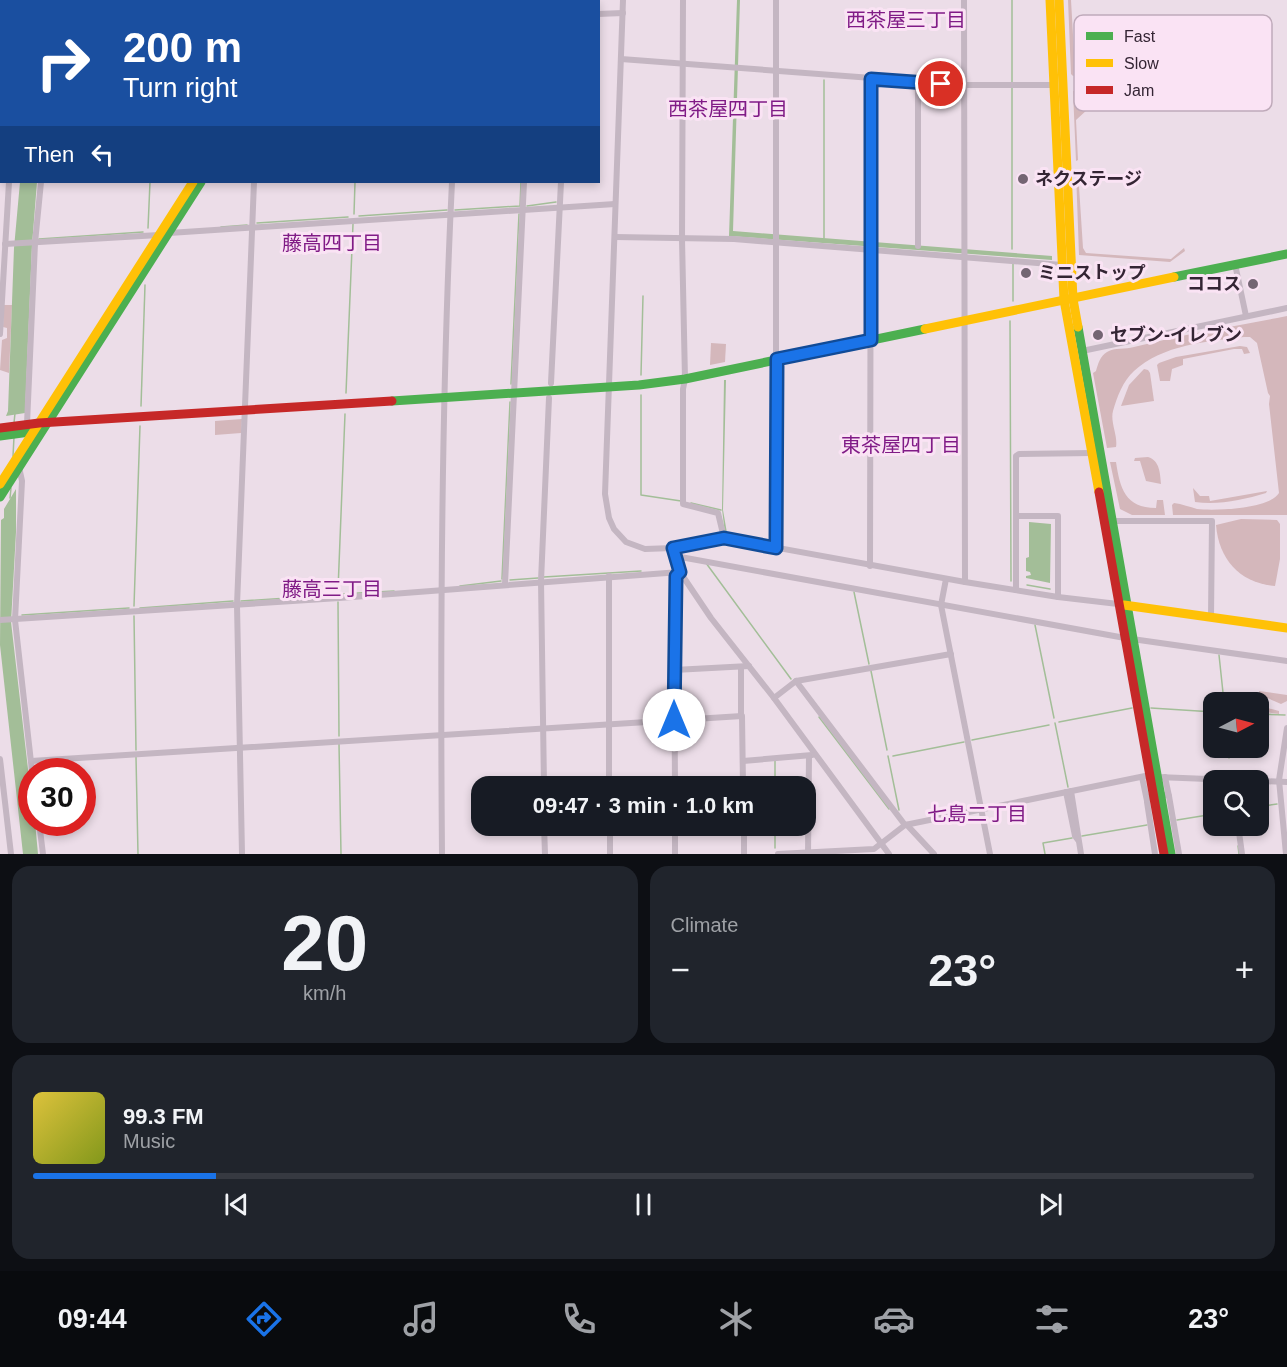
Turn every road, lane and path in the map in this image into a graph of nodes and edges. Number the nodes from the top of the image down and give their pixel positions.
1 (623, 0) edge
2 (682, 0) edge
3 (776, 0) edge
4 (964, 0) edge
5 (1050, 0) edge
6 (1059, 0) edge
7 (622, 13) junction
8 (600, 14) edge
9 (621, 58) junction
10 (683, 63) junction
11 (777, 70) junction
12 (871, 79) junction
13 (918, 82) junction
14 (965, 85) junction
15 (1055, 85) junction
16 (9, 183) edge
17 (40, 183) edge
18 (192, 183) edge
19 (200, 183) edge
20 (254, 183) edge
21 (452, 183) edge
22 (524, 183) edge
23 (561, 183) edge
24 (615, 204) junction
25 (560, 207) junction
26 (522, 210) junction
27 (450, 215) junction
28 (252, 228) junction
29 (164, 234) junction
30 (615, 237) junction
31 (682, 238) junction
32 (776, 238) junction
33 (35, 243) junction
34 (5, 244) junction
35 (871, 246) junction
36 (918, 246) dead end
37 (965, 253) junction
38 (1287, 254) edge
39 (1235, 264) junction
40 (1062, 265) junction
41 (1069, 299) junction
42 (1287, 308) edge
43 (1246, 316) junction
44 (964, 321) junction
45 (0, 334) edge
46 (871, 340) junction
47 (1082, 351) junction
48 (777, 359) junction
49 (685, 379) junction
50 (551, 383) dead end
51 (609, 387) junction
52 (514, 393) junction
53 (443, 397) junction
54 (549, 398) dead end
55 (245, 411) junction
56 (36, 428) junction
57 (2, 432) edge
58 (1092, 453) junction
59 (19, 467) junction
60 (0, 484) edge
61 (0, 497) edge
62 (1016, 516) junction
63 (1112, 521) junction
64 (724, 538) junction
65 (673, 548) junction
66 (776, 548) junction
67 (675, 556) junction
68 (870, 566) junction
69 (680, 572) junction
70 (609, 576) junction
71 (946, 579) junction
72 (541, 581) junction
73 (965, 582) junction
74 (505, 584) junction
75 (1016, 590) junction
76 (440, 591) junction
77 (1058, 597) junction
78 (1123, 604) junction
79 (237, 605) junction
80 (941, 605) junction
81 (1211, 617) junction
82 (0, 620) edge
83 (13, 620) junction
84 (1287, 628) edge
85 (1129, 639) junction
86 (951, 654) junction
87 (1287, 661) edge
88 (745, 666) junction
89 (674, 670) junction
90 (796, 681) junction
91 (774, 698) junction
92 (741, 716) junction
93 (674, 720) junction
94 (609, 724) junction
95 (543, 728) junction
96 (1287, 728) edge
97 (441, 734) junction
98 (240, 747) junction
99 (812, 754) junction
100 (1285, 754) edge
101 (31, 758) edge
102 (76, 758) edge
103 (0, 759) edge
104 (743, 761) junction
105 (544, 776) edge
106 (609, 776) edge
107 (675, 776) edge
108 (743, 776) edge
109 (1154, 776) junction
110 (1203, 778) edge
111 (1269, 780) edge
112 (1279, 780) junction
113 (1287, 782) edge
114 (1068, 792) junction
115 (1160, 794) junction
116 (1147, 802) junction
117 (981, 809) junction
118 (906, 825) junction
119 (41, 836) edge
120 (544, 836) edge
121 (610, 836) edge
122 (675, 836) edge
123 (744, 836) edge
124 (1240, 836) edge
125 (881, 845) junction
126 (808, 853) edge
127 (11, 854) edge
128 (43, 854) edge
129 (242, 854) edge
130 (442, 854) edge
131 (545, 854) edge
132 (610, 854) edge
133 (675, 854) edge
134 (744, 854) edge
135 (778, 854) edge
136 (878, 854) edge
137 (889, 854) edge
138 (934, 854) edge
139 (990, 854) edge
140 (1081, 854) edge
141 (1155, 854) edge
142 (1164, 854) edge
143 (1170, 854) edge
144 (1179, 854) edge
145 (1242, 854) edge
146 (1286, 854) edge

1 - 7 street
2 - 10 street
3 - 11 street
4 - 14 street
5 - 15 street
6 - 41 street
7 - 8 street
7 - 9 street
9 - 10 street
9 - 24 street
10 - 11 street
10 - 31 street
11 - 12 street
11 - 32 street
12 - 13 street
12 - 35 street
13 - 14 street
13 - 36 street
14 - 15 street
14 - 37 street
15 - 40 street
16 - 34 street
17 - 33 street
18 - 29 street
19 - 29 street
20 - 28 street
21 - 27 street
22 - 26 street
23 - 25 street
24 - 25 street
24 - 30 street
25 - 26 street
25 - 50 street
26 - 27 street
26 - 52 street
27 - 28 street
27 - 53 street
28 - 29 street
28 - 55 street
29 - 33 street
29 - 56 street
30 - 31 street
30 - 51 street
31 - 32 street
31 - 49 street
32 - 35 street
32 - 48 street
33 - 34 street
33 - 56 street
34 - 45 street
35 - 37 street
35 - 46 street
37 - 40 street
37 - 44 street
38 - 39 street
39 - 41 street
39 - 43 street
40 - 41 street
41 - 44 street
41 - 47 street
41 - 58 street
42 - 43 street
43 - 47 street
44 - 46 street
44 - 73 street
46 - 48 street
46 - 68 street
47 - 63 street
48 - 49 street
48 - 66 street
49 - 51 street
49 - 64 street
51 - 52 street
51 - 65 street
52 - 53 street
52 - 74 street
53 - 55 street
53 - 76 street
54 - 72 street
55 - 56 street
55 - 79 street
56 - 57 street
56 - 59 street
56 - 60 street
58 - 62 street
58 - 78 street
59 - 61 street
59 - 83 street
62 - 75 street
62 - 77 street
63 - 78 street
63 - 81 street
64 - 65 street
64 - 66 street
65 - 67 street
66 - 68 street
67 - 69 street
67 - 80 street
68 - 71 street
69 - 70 street
69 - 88 street
69 - 89 street
70 - 72 street
70 - 94 street
71 - 73 street
71 - 80 street
72 - 74 street
72 - 95 street
73 - 75 street
74 - 76 street
75 - 77 street
76 - 79 street
76 - 97 street
77 - 78 street
78 - 81 street
78 - 85 street
79 - 83 street
79 - 98 street
80 - 85 street
80 - 86 street
81 - 84 street
82 - 83 street
83 - 101 street
85 - 87 street
85 - 109 street
86 - 90 street
86 - 117 street
88 - 89 street
88 - 91 street
88 - 92 street
89 - 93 street
90 - 91 street
90 - 118 street
91 - 99 street
92 - 93 street
92 - 104 street
93 - 94 street
93 - 107 street
94 - 95 street
94 - 106 street
95 - 97 street
95 - 105 street
96 - 100 street
97 - 98 street
97 - 130 street
98 - 102 street
98 - 129 street
99 - 104 street
99 - 125 street
99 - 126 street
100 - 112 street
103 - 127 street
104 - 108 street
109 - 110 street
109 - 114 street
109 - 115 street
109 - 115 street
109 - 116 street
111 - 112 street
112 - 113 street
112 - 146 street
114 - 117 street
114 - 140 street
115 - 116 street
115 - 142 street
115 - 143 street
115 - 144 street
116 - 141 street
117 - 118 street
117 - 139 street
118 - 125 street
118 - 138 street
119 - 128 street
120 - 131 street
121 - 132 street
122 - 133 street
123 - 134 street
124 - 145 street
125 - 126 street
125 - 136 street
125 - 137 street
126 - 135 street

